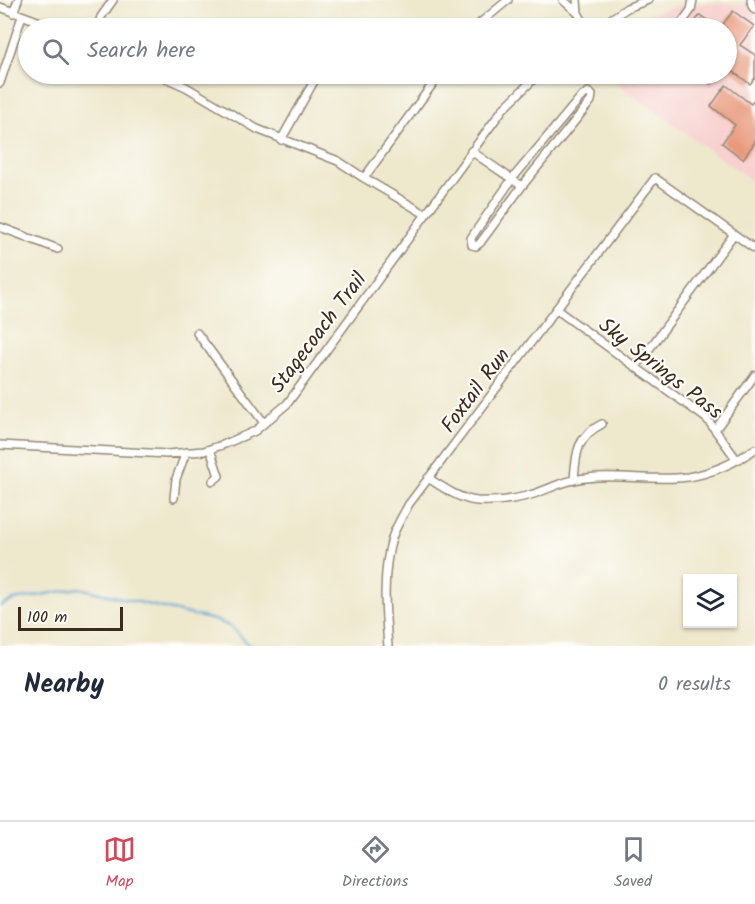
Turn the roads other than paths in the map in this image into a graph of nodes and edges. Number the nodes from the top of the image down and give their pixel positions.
1 (18, 0) edge
2 (113, 0) edge
3 (508, 0) edge
4 (563, 0) edge
5 (577, 0) edge
6 (648, 0) edge
7 (693, 0) edge
8 (751, 0) edge
9 (0, 7) edge
10 (755, 10) edge
11 (14, 13) junction
12 (578, 13) junction
13 (22, 16) joint
14 (28, 18) edge
15 (101, 18) edge
16 (486, 18) edge
17 (581, 18) edge
18 (612, 18) edge
19 (685, 18) edge
20 (18, 28) edge
21 (0, 82) edge
22 (179, 84) edge
23 (312, 84) edge
24 (433, 84) edge
25 (529, 84) edge
26 (281, 140) junction
27 (471, 151) junction
28 (363, 178) junction
29 (512, 179) junction
30 (522, 186) junction
31 (425, 214) junction
32 (0, 227) edge
33 (734, 234) junction
34 (58, 249) dead end
35 (755, 249) edge
36 (557, 310) junction
37 (197, 333) dead end
38 (636, 367) junction
39 (755, 375) edge
40 (264, 423) junction
41 (602, 424) dead end
42 (715, 430) junction
43 (0, 445) edge
44 (755, 448) edge
45 (210, 449) junction
46 (186, 452) junction
47 (737, 460) junction
48 (428, 478) junction
49 (574, 480) junction
50 (213, 481) dead end
51 (174, 498) dead end
52 (388, 646) edge

1 - 11 street
2 - 15 street
3 - 16 street
4 - 12 street
5 - 12 street
6 - 18 street
7 - 19 street
8 - 10 street
9 - 11 street
11 - 13 street
12 - 17 street
13 - 14 street
20 - 21 street
22 - 26 street
23 - 26 street
24 - 28 street
25 - 27 street, Stagecoach Trail
26 - 28 street
27 - 29 street
27 - 31 street, Stagecoach Trail
28 - 31 street
29 - 30 street
29 - 30 street
29 - 30 street
31 - 40 street, Stagecoach Trail
32 - 34 street
33 - 35 street
33 - 36 street, Foxtail Run
33 - 38 street
36 - 38 street, Sky Springs Pass
36 - 48 street, Foxtail Run
37 - 40 street
38 - 42 street, Sky Springs Pass
39 - 42 street
40 - 45 street, Stagecoach Trail
41 - 49 street
42 - 47 street, Sky Springs Pass
43 - 46 street, Stagecoach Trail
44 - 47 street
45 - 46 street, Stagecoach Trail
45 - 50 street
46 - 51 street
47 - 49 street
48 - 49 street
48 - 52 street, Foxtail Run

